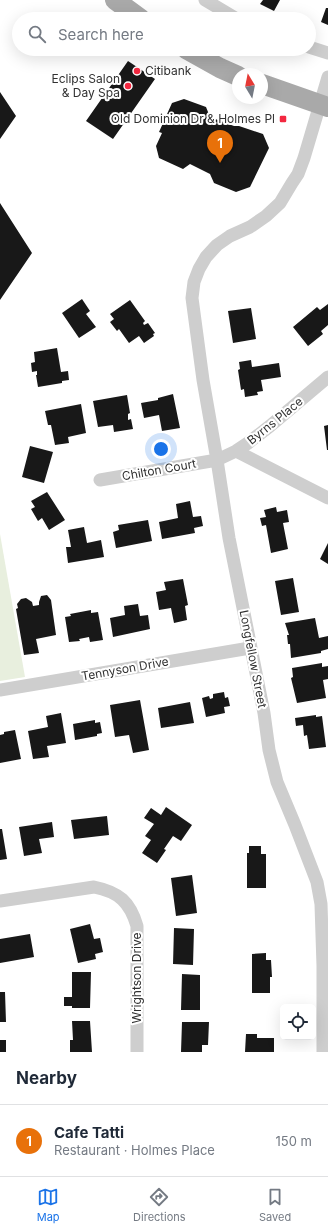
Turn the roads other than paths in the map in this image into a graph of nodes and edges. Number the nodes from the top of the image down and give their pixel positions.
1 (115, 0) edge
2 (205, 0) edge
3 (131, 12) edge
4 (225, 12) edge
5 (316, 49) edge
6 (328, 53) edge
7 (199, 56) edge
8 (232, 73) edge
9 (328, 77) edge
10 (268, 86) edge
11 (324, 106) edge
12 (328, 377) edge
13 (236, 451) junction
14 (217, 460) junction
15 (100, 480) dead end
16 (328, 498) edge
17 (250, 648) junction
18 (0, 690) edge
19 (0, 901) edge
20 (137, 1052) edge
21 (323, 1052) edge

1 - 3 main road
2 - 4 street
5 - 6 street
7 - 8 main road
9 - 11 street, Longfellow Street
10 - 11 main road
11 - 14 street, Longfellow Street
12 - 13 street, Byrns Place
13 - 14 street, Byrns Place
13 - 16 street
14 - 15 street, Chilton Court
14 - 17 street, Longfellow Street
17 - 18 street, Tennyson Drive
17 - 21 street, Longfellow Street
19 - 20 street, Wrightson Drive

